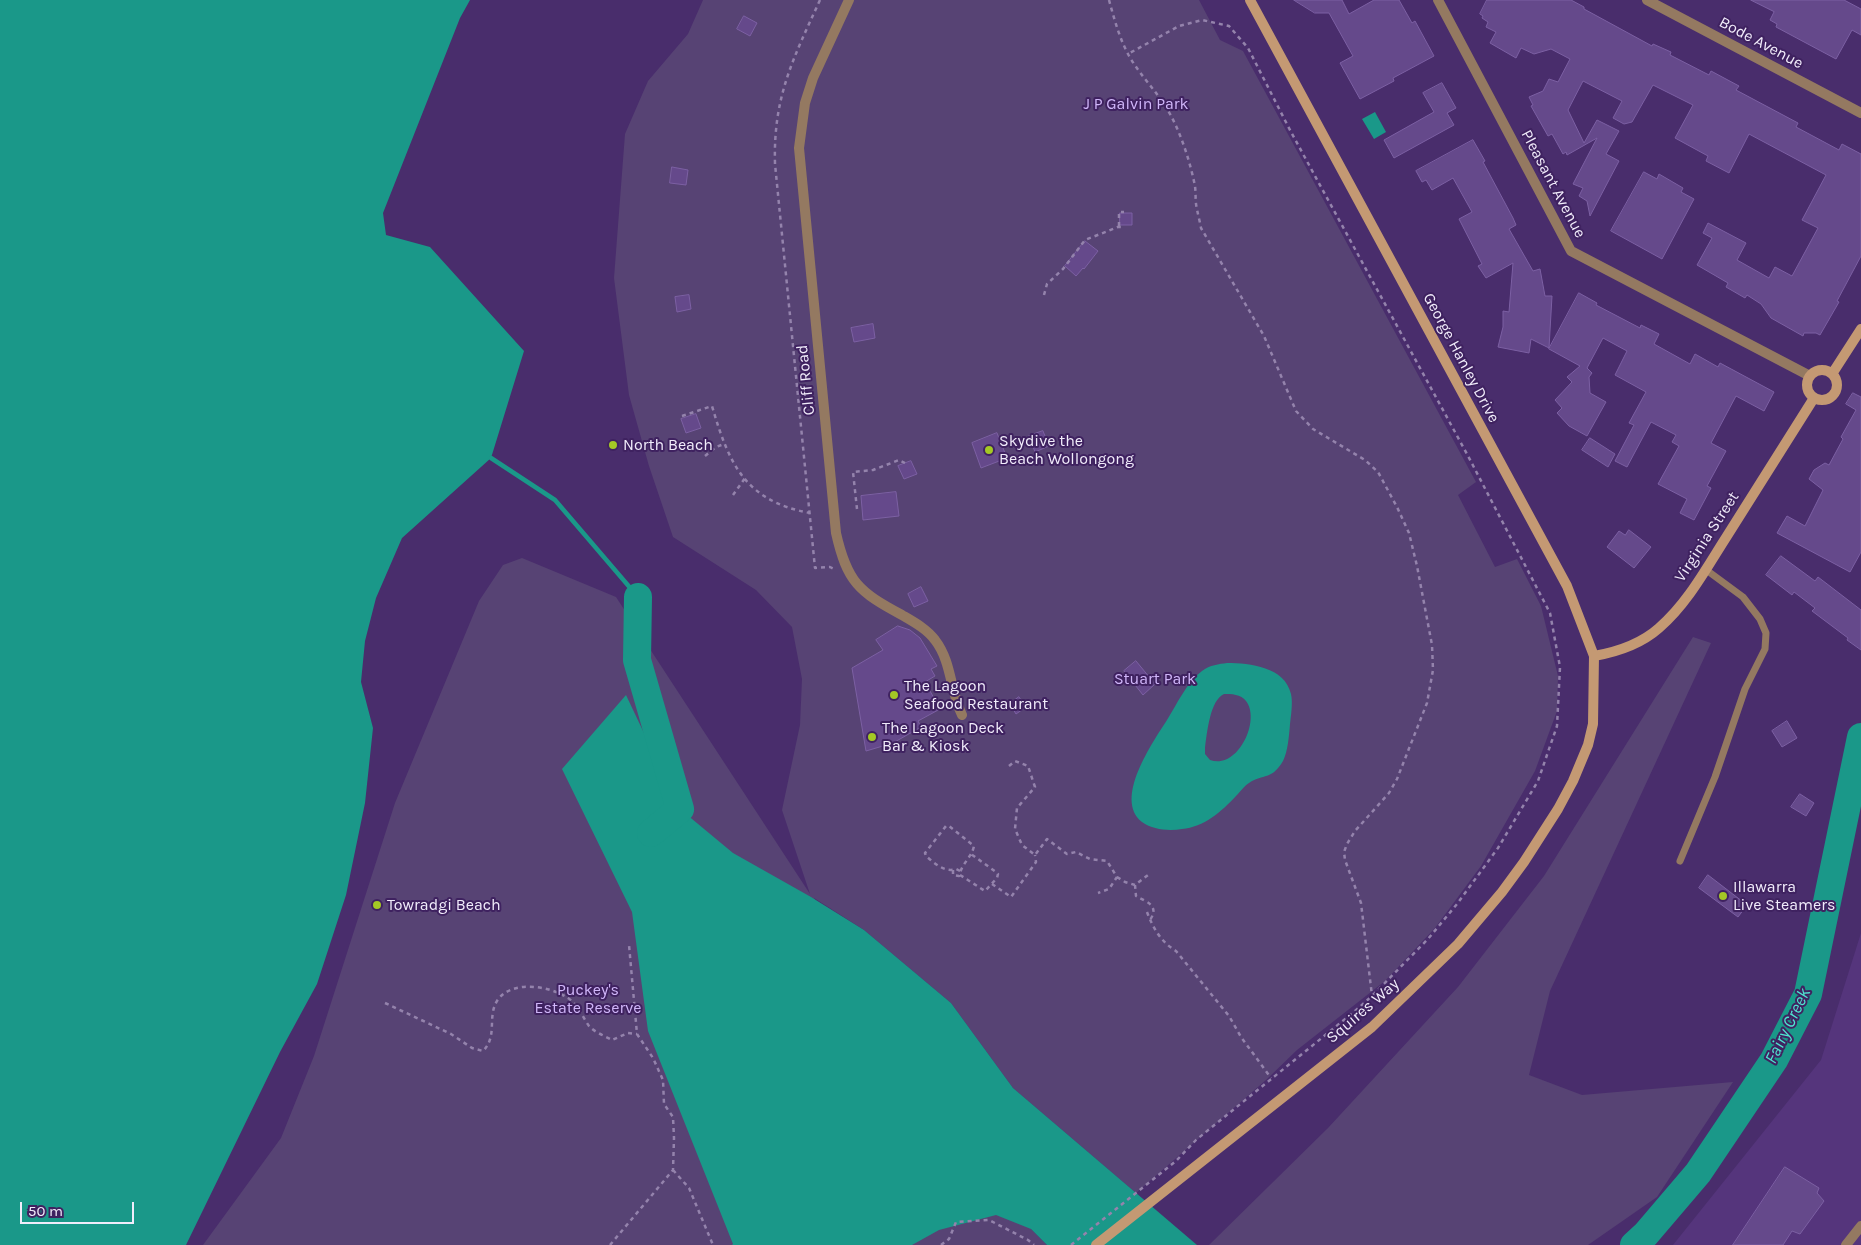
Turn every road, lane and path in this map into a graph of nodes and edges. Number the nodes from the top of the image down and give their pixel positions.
1 (849, 0) edge
2 (1109, 0) edge
3 (1250, 0) edge
4 (1438, 0) edge
5 (1648, 0) edge
6 (1128, 54) junction
7 (1861, 114) edge
8 (1124, 212) dead end
9 (1120, 226) junction
10 (1124, 227) dead end
11 (1044, 295) dead end
12 (1861, 329) edge
13 (1832, 374) junction
14 (1810, 376) junction
15 (1814, 398) junction
16 (682, 416) dead end
17 (724, 444) junction
18 (705, 456) dead end
19 (905, 463) dead end
20 (744, 478) junction
21 (732, 495) dead end
22 (857, 509) dead end
23 (810, 514) dead end
24 (1706, 569) junction
25 (1594, 656) junction
26 (962, 715) dead end
27 (1588, 745) joint
28 (1009, 766) dead end
29 (971, 854) junction
30 (1035, 856) junction
31 (1680, 861) dead end
32 (953, 870) junction
33 (960, 873) junction
34 (1148, 875) dead end
35 (1117, 876) junction
36 (992, 884) junction
37 (1135, 885) junction
38 (1098, 893) dead end
39 (1147, 912) dead end
40 (1150, 920) junction
41 (629, 945) dead end
42 (1372, 996) junction
43 (385, 1003) dead end
44 (637, 1034) junction
45 (1271, 1078) junction
46 (673, 1170) junction
47 (1861, 1226) edge
48 (610, 1245) edge
49 (713, 1245) edge
50 (941, 1245) edge
51 (1034, 1245) edge
52 (1072, 1245) edge
53 (1096, 1245) edge
54 (1846, 1245) edge

1 - 26 street, Cliff Road
2 - 6 path
3 - 25 main road, George Hanley Drive
4 - 14 street, Pleasant Avenue
5 - 7 street, Bode Avenue
6 - 42 path
6 - 42 path
8 - 9 path
9 - 10 path
9 - 11 path
12 - 13 main road
13 - 14 main road
13 - 15 main road
14 - 15 main road
15 - 24 main road, Virginia Street
16 - 17 path
17 - 18 path
17 - 20 path
19 - 22 path
20 - 21 path
20 - 23 path
24 - 25 main road, Virginia Street
24 - 31 lane
25 - 27 main road, George Hanley Drive
27 - 53 main road, Squires Way
28 - 30 path
29 - 32 path
29 - 33 path
29 - 36 path
30 - 35 path
30 - 36 path
32 - 33 path
32 - 33 path
33 - 36 path
34 - 37 path
35 - 37 path
35 - 38 path
37 - 40 path
39 - 40 path
40 - 45 path
41 - 44 path
42 - 45 path
43 - 44 path
44 - 46 path
45 - 52 path
46 - 48 path
46 - 49 path
47 - 54 street
50 - 51 path

